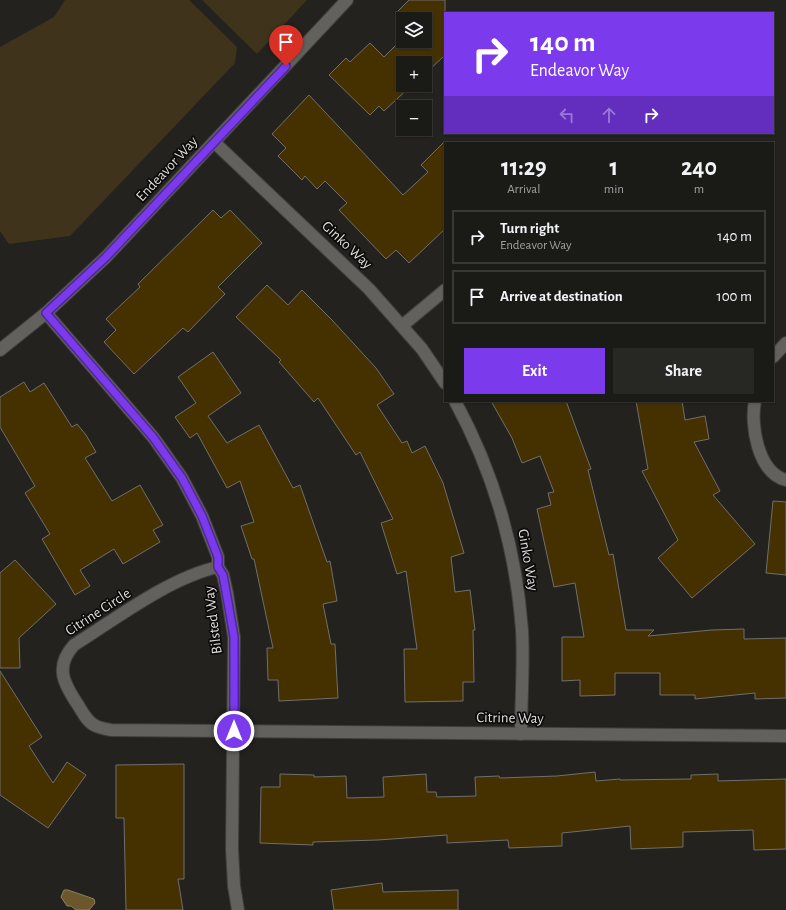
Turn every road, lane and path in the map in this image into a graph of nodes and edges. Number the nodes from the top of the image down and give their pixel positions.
1 (348, 0) edge
2 (214, 142) junction
3 (444, 291) edge
4 (46, 313) junction
5 (403, 325) junction
6 (786, 343) edge
7 (0, 350) edge
8 (774, 356) edge
9 (444, 382) edge
10 (455, 402) edge
11 (755, 402) edge
12 (786, 480) edge
13 (218, 567) junction
14 (234, 731) junction
15 (521, 734) junction
16 (786, 736) edge
17 (238, 910) edge

1 - 2 street, Endeavor Way
2 - 4 street, Endeavor Way
2 - 5 street, Ginko Way
3 - 5 street
4 - 7 street, Endeavor Way
4 - 13 street, Bilsted Way
5 - 9 street, Ginko Way
6 - 8 street
10 - 15 street, Ginko Way
11 - 12 street
13 - 14 street, Bilsted Way
13 - 14 street, Citrine Circle
14 - 15 street, Citrine Way
14 - 17 street, Bilsted Way
15 - 16 street, Citrine Way

